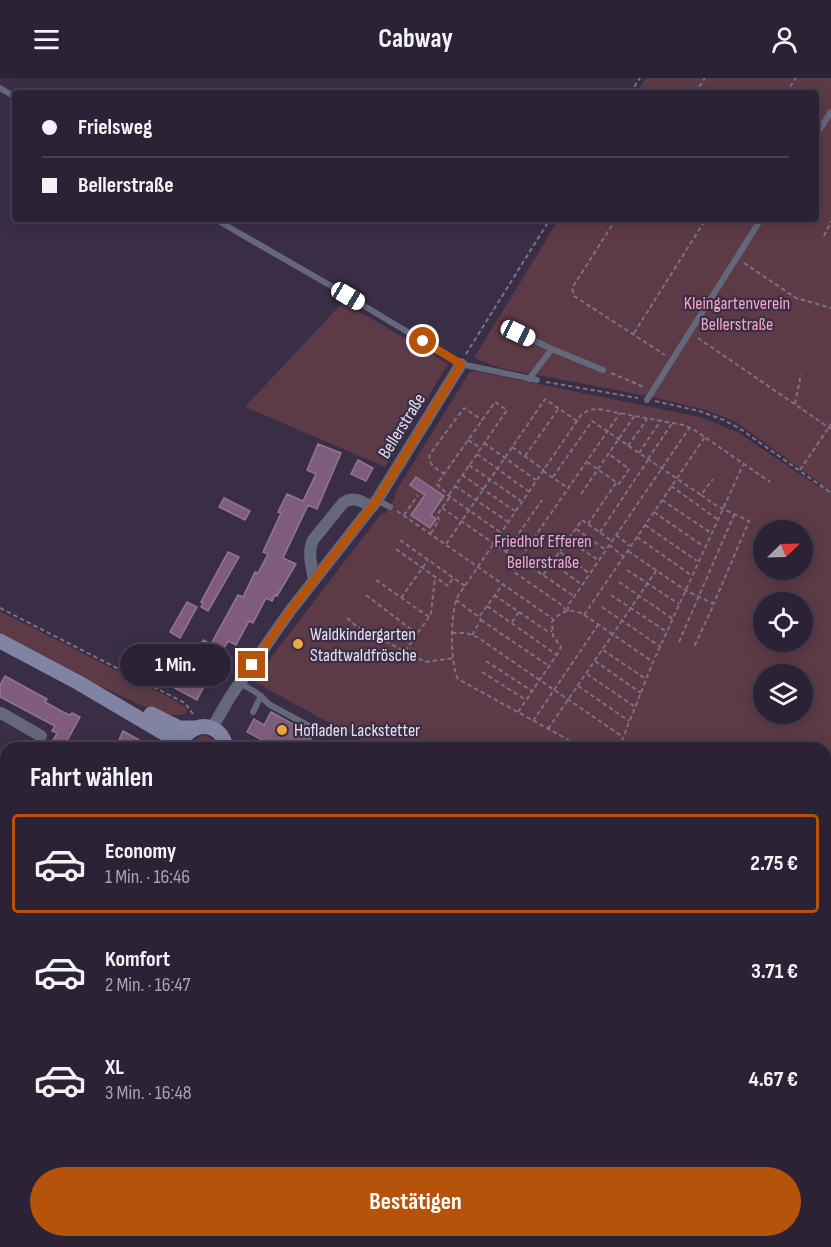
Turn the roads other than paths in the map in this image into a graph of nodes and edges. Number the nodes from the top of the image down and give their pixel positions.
1 (831, 112) edge
2 (819, 130) edge
3 (220, 222) edge
4 (759, 222) edge
5 (518, 333) dead end
6 (552, 349) junction
7 (461, 364) junction
8 (603, 370) road end
9 (529, 379) junction
10 (537, 380) road end
11 (647, 400) road end
12 (375, 503) junction
13 (390, 507) road end
14 (314, 580) junction
15 (0, 641) edge
16 (79, 683) junction
17 (240, 683) junction
18 (261, 696) junction
19 (253, 712) dead end
20 (0, 713) edge
21 (194, 722) junction
22 (311, 727) dead end
23 (212, 728) junction
24 (41, 735) dead end
25 (175, 742) edge
26 (183, 742) edge
27 (224, 742) edge

1 - 2 lane
3 - 7 lane
4 - 11 lane
5 - 6 lane
6 - 8 lane
6 - 9 lane
7 - 9 lane
7 - 12 street, Bellerstraße
9 - 10 lane
12 - 13 lane
12 - 14 street, Bellerstraße
12 - 14 street
14 - 17 street, Bellerstraße
15 - 16 street
16 - 21 street
16 - 25 street
17 - 18 lane
17 - 23 street, Bellerstraße
18 - 19 lane
18 - 22 lane
20 - 24 street
21 - 23 street
21 - 26 street
23 - 27 street

